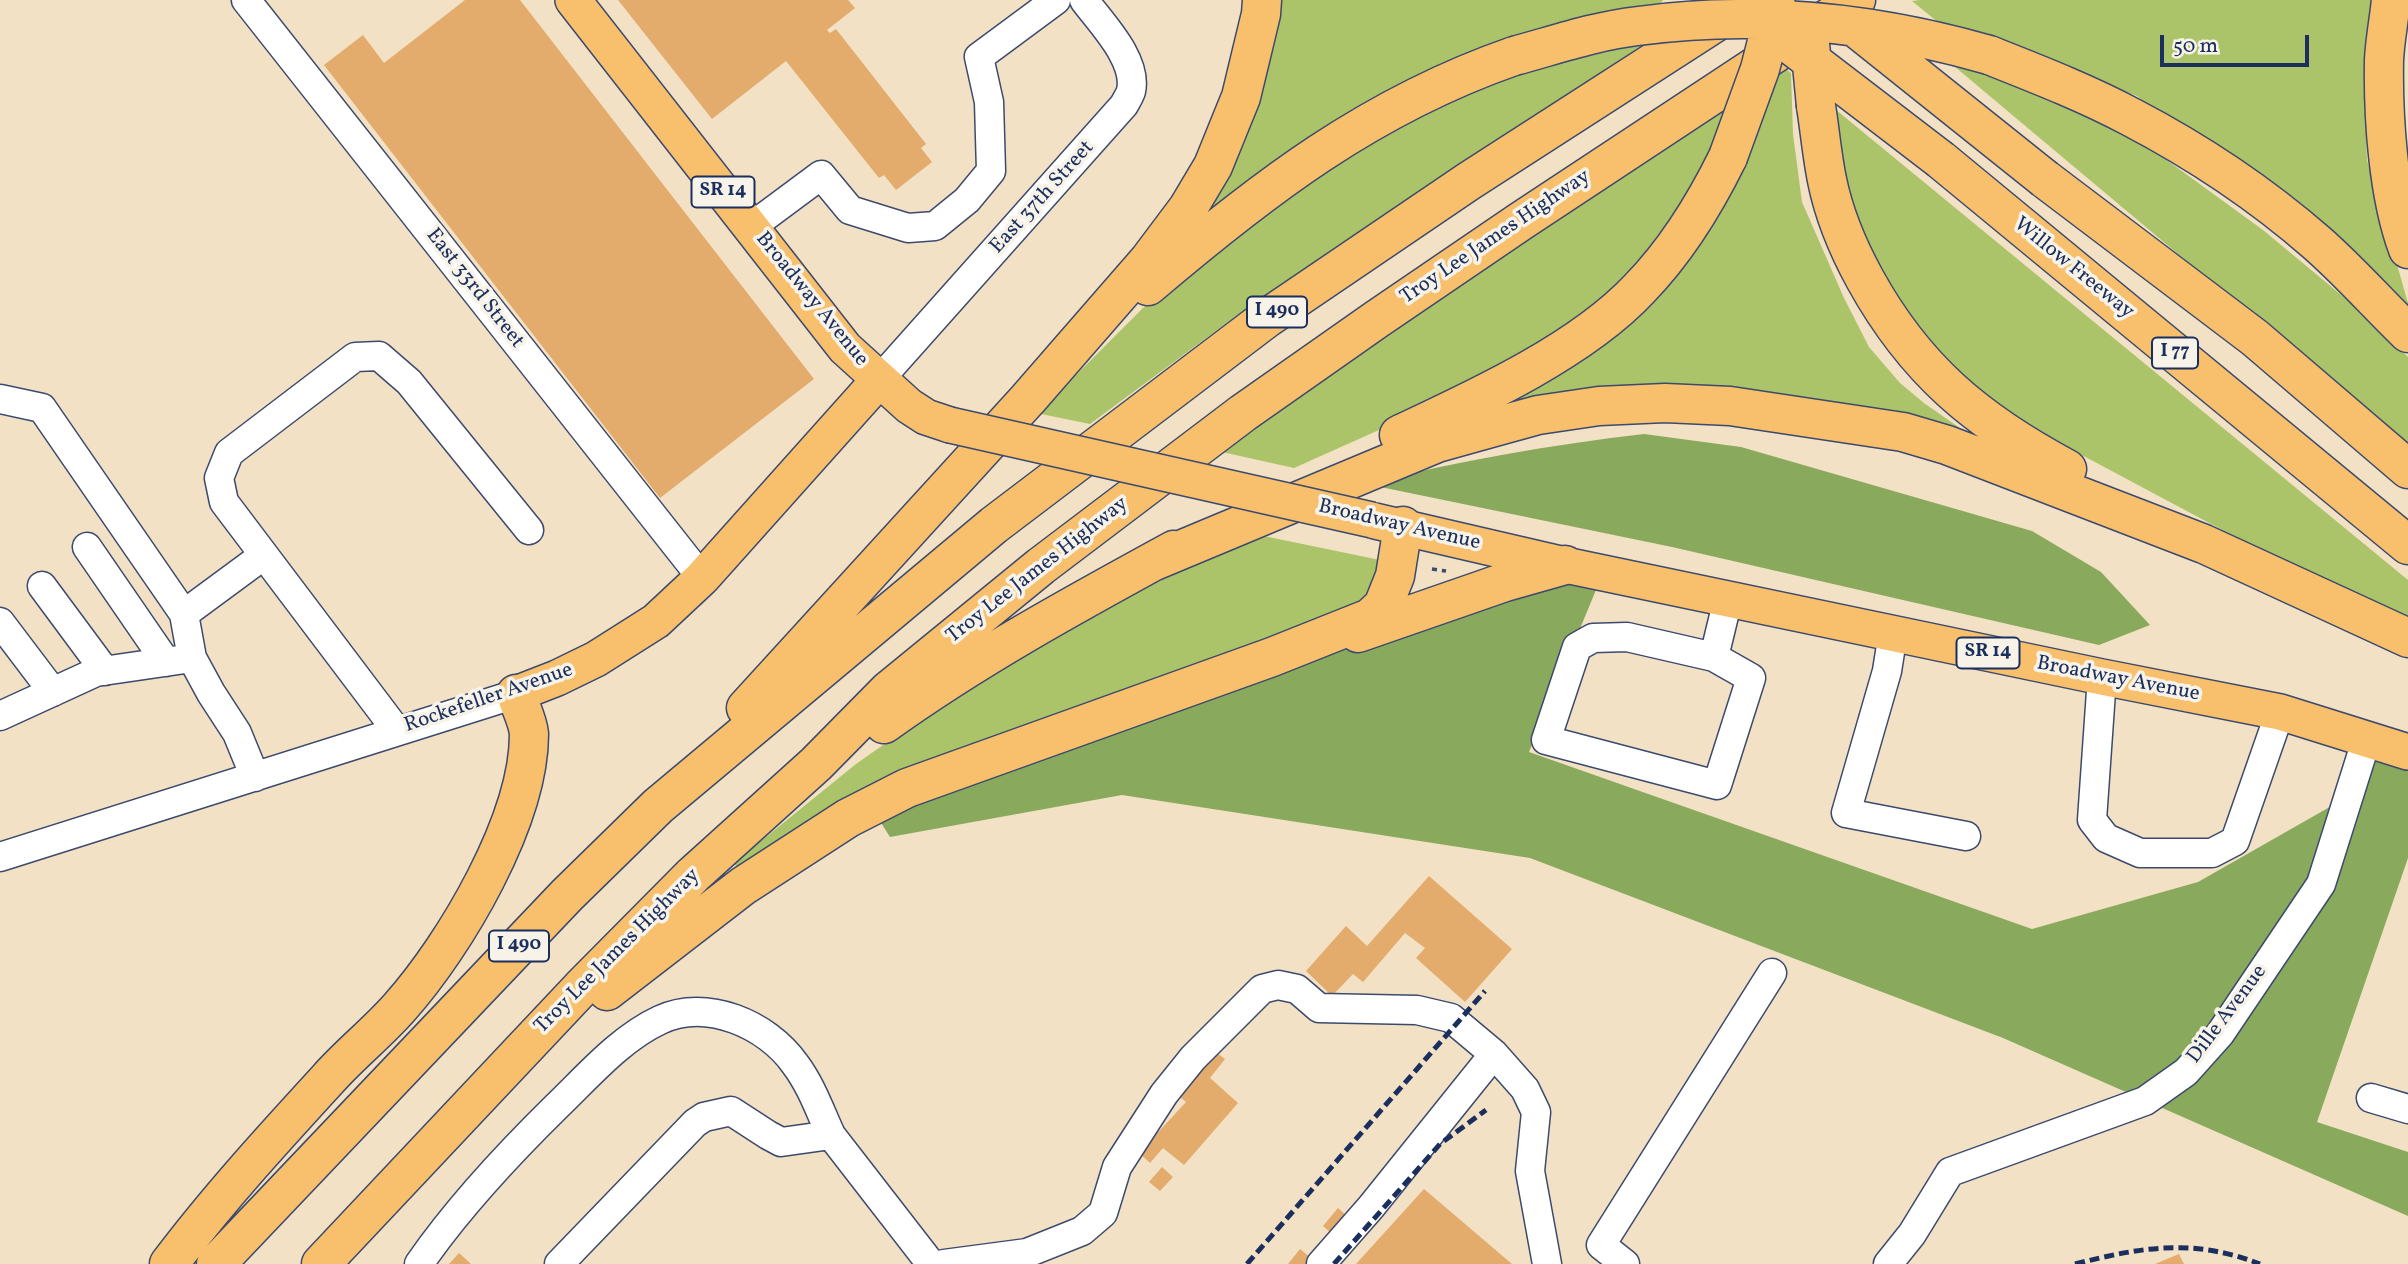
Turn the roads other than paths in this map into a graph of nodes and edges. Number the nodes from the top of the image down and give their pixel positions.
1 (246, 0) edge
2 (573, 0) edge
3 (1056, 0) edge
4 (1084, 0) edge
5 (1262, 0) edge
6 (1731, 0) edge
7 (1750, 0) edge
8 (1778, 0) edge
9 (1810, 0) edge
10 (1822, 0) edge
11 (1856, 0) edge
12 (2391, 0) edge
13 (751, 227) junction
14 (2408, 249) edge
15 (2408, 333) edge
16 (879, 380) junction
17 (0, 399) edge
18 (1028, 399) junction
19 (2408, 469) edge
20 (1387, 523) junction
21 (528, 530) dead end
22 (2204, 544) junction
23 (2408, 545) edge
24 (88, 547) dead end
25 (264, 555) junction
26 (1152, 562) junction
27 (1565, 565) junction
28 (702, 578) junction
29 (42, 586) dead end
30 (1728, 599) junction
31 (184, 614) junction
32 (0, 622) edge
33 (1893, 633) junction
34 (2408, 638) edge
35 (1272, 657) junction
36 (1714, 657) junction
37 (179, 660) junction
38 (105, 671) junction
39 (2102, 677) junction
40 (53, 692) junction
41 (516, 694) junction
42 (904, 695) junction
43 (2280, 712) junction
44 (0, 716) edge
45 (397, 732) junction
46 (2367, 738) junction
47 (2408, 752) edge
48 (255, 776) junction
49 (658, 806) junction
50 (1966, 836) dead end
51 (0, 857) edge
52 (1772, 973) dead end
53 (1494, 1054) junction
54 (2371, 1098) dead end
55 (475, 1099) junction
56 (2408, 1109) edge
57 (831, 1135) junction
58 (169, 1264) edge
59 (216, 1264) edge
60 (321, 1264) edge
61 (419, 1264) edge
62 (559, 1264) edge
63 (931, 1264) edge
64 (944, 1264) edge
65 (1321, 1264) edge
66 (1547, 1264) edge
67 (1625, 1264) edge
68 (1888, 1264) edge

1 - 28 street, East 33rd Street
2 - 13 main road, Broadway Avenue / SR 14
3 - 13 street
4 - 16 street, East 37th Street
5 - 18 highway
6 - 23 highway, Willow Freeway / I 77, bridge
7 - 49 highway, I 490
8 - 26 highway, bridge
9 - 22 highway, bridge
10 - 19 highway, bridge
11 - 42 highway, Troy Lee James Highway
12 - 14 highway
13 - 16 main road, Broadway Avenue / SR 14
15 - 18 highway, bridge
16 - 20 main road, Broadway Avenue / SR 14, bridge
16 - 28 main road, Rockefeller Avenue
17 - 31 street
18 - 49 highway
20 - 27 main road, Broadway Avenue / SR 14
20 - 35 highway
21 - 25 street
22 - 26 highway
22 - 34 highway
24 - 37 street
25 - 31 street
25 - 45 street
26 - 42 highway
27 - 30 main road, Broadway Avenue / SR 14
27 - 35 highway
28 - 41 main road, Rockefeller Avenue
29 - 38 street
30 - 33 main road, Broadway Avenue / SR 14
30 - 36 street
31 - 37 street
32 - 40 street
33 - 39 main road, Broadway Avenue / SR 14
33 - 50 street
35 - 55 highway
36 - 36 street
37 - 38 street
37 - 48 street
38 - 40 street
39 - 43 main road, Broadway Avenue / SR 14
39 - 43 street
40 - 44 street
41 - 45 street, Rockefeller Avenue
41 - 58 highway
42 - 55 highway, Troy Lee James Highway
43 - 46 main road, Broadway Avenue / SR 14
45 - 48 street, Rockefeller Avenue
46 - 47 main road, Broadway Avenue / SR 14
46 - 68 street, Dille Avenue
48 - 51 street, Rockefeller Avenue
49 - 59 highway, I 490
52 - 67 street
53 - 64 street
53 - 65 street
53 - 66 street
54 - 56 street
55 - 60 highway, Troy Lee James Highway
57 - 61 street
57 - 62 street
57 - 63 street

